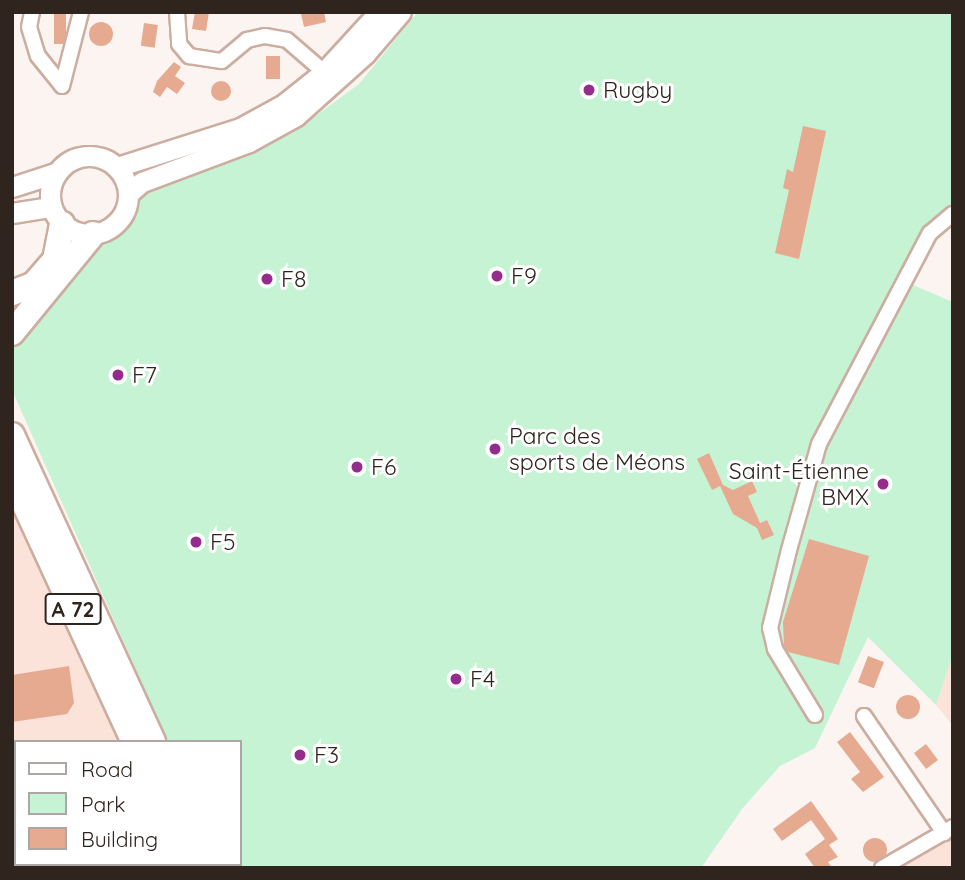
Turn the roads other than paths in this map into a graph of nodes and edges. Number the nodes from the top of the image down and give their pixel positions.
1 (32, 12) edge
2 (82, 12) edge
3 (177, 12) edge
4 (379, 12) edge
5 (401, 12) edge
6 (324, 72) junction
7 (117, 167) junction
8 (55, 173) junction
9 (12, 187) edge
10 (128, 194) junction
11 (12, 213) edge
12 (953, 214) edge
13 (56, 215) junction
14 (93, 234) junction
15 (12, 293) edge
16 (12, 333) edge
17 (12, 435) edge
18 (12, 477) edge
19 (815, 715) dead end
20 (864, 716) dead end
21 (133, 740) edge
22 (152, 740) edge
23 (948, 830) edge
24 (883, 868) edge

1 - 2 street
3 - 6 street
4 - 6 main road
5 - 10 main road
6 - 7 main road
7 - 8 main road
7 - 10 main road
8 - 9 main road
8 - 13 main road
10 - 14 main road
11 - 13 main road
12 - 19 street
13 - 14 main road
13 - 15 highway
14 - 16 highway
17 - 22 highway, A 72
18 - 21 highway, A 72
20 - 23 street
23 - 24 street

